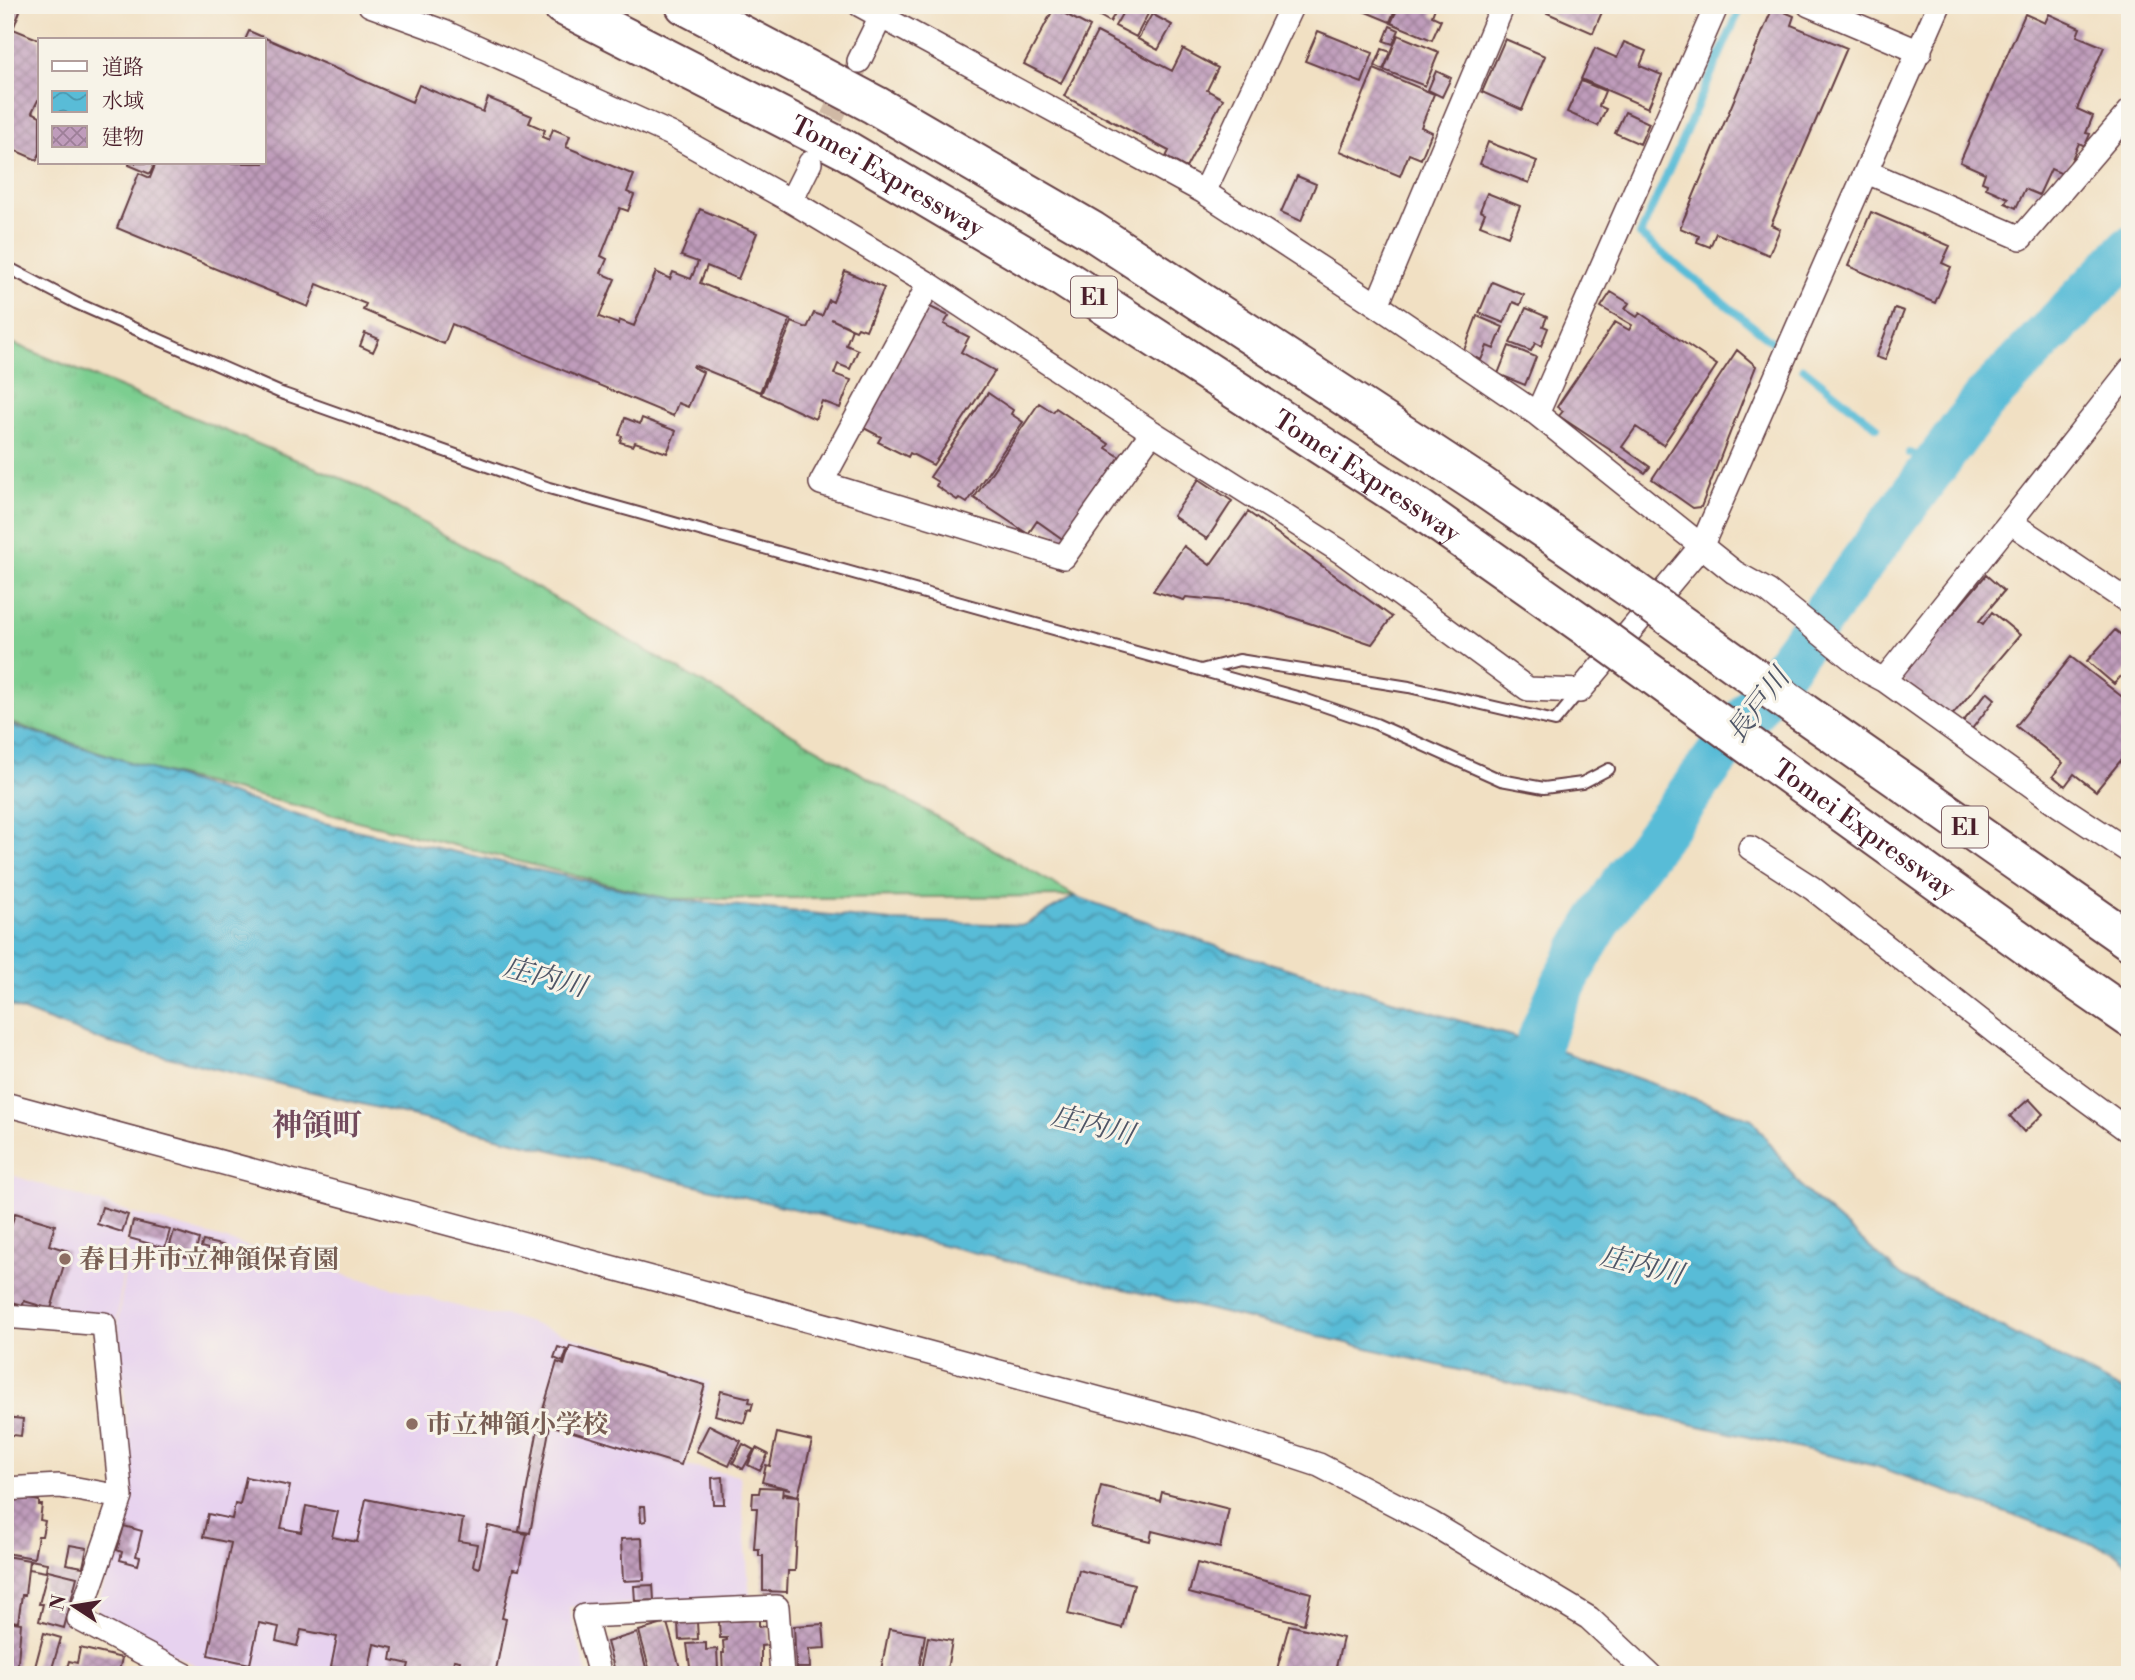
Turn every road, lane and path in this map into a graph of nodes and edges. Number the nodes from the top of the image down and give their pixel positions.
1 (370, 5) edge
2 (562, 5) edge
3 (685, 5) edge
4 (1503, 5) edge
5 (1717, 5) edge
6 (1809, 5) edge
7 (1938, 5) edge
8 (1285, 8) edge
9 (871, 10) edge
10 (1920, 52) junction
11 (859, 61) tunnel mouth
12 (2130, 111) edge
13 (810, 163) tunnel mouth
14 (1867, 172) junction
15 (1204, 192) junction
16 (791, 201) junction
17 (5, 266) edge
18 (929, 284) junction
19 (1377, 305) junction
20 (2130, 369) edge
21 (1537, 414) junction
22 (1152, 432) junction
23 (2010, 522) junction
24 (1702, 545) junction
25 (2130, 603) edge
26 (1200, 670) junction
27 (1875, 676) junction
28 (1580, 691) junction
29 (1869, 761) junction
30 (1609, 769) dead end
31 (1750, 848) dead end
32 (2130, 852) edge
33 (2130, 922) edge
34 (2130, 941) edge
35 (2130, 1018) edge
36 (5, 1104) edge
37 (2130, 1132) edge
38 (5, 1316) edge
39 (5, 1489) edge
40 (121, 1497) junction
41 (184, 1675) edge
42 (600, 1675) edge
43 (782, 1675) edge
44 (1650, 1675) edge

1 - 16 street
2 - 35 highway, Tomei Expressway / E1, bridge
3 - 29 highway, Tomei Expressway / E1, bridge
4 - 19 street
5 - 21 street
6 - 10 street
7 - 10 street
8 - 15 street
9 - 11 street
9 - 15 street
10 - 14 street
12 - 14 street
13 - 16 street
14 - 24 street
15 - 19 street
16 - 18 street
17 - 26 lane
18 - 22 street
18 - 22 street
19 - 21 street
20 - 23 street
21 - 24 street
22 - 28 street
23 - 25 street
23 - 27 street
24 - 27 street
24 - 28 street
26 - 28 lane
26 - 30 lane
27 - 32 street
29 - 33 highway
29 - 34 highway, Tomei Expressway / E1
31 - 37 street
36 - 44 street
38 - 40 street
39 - 40 street
40 - 41 street
42 - 43 street

